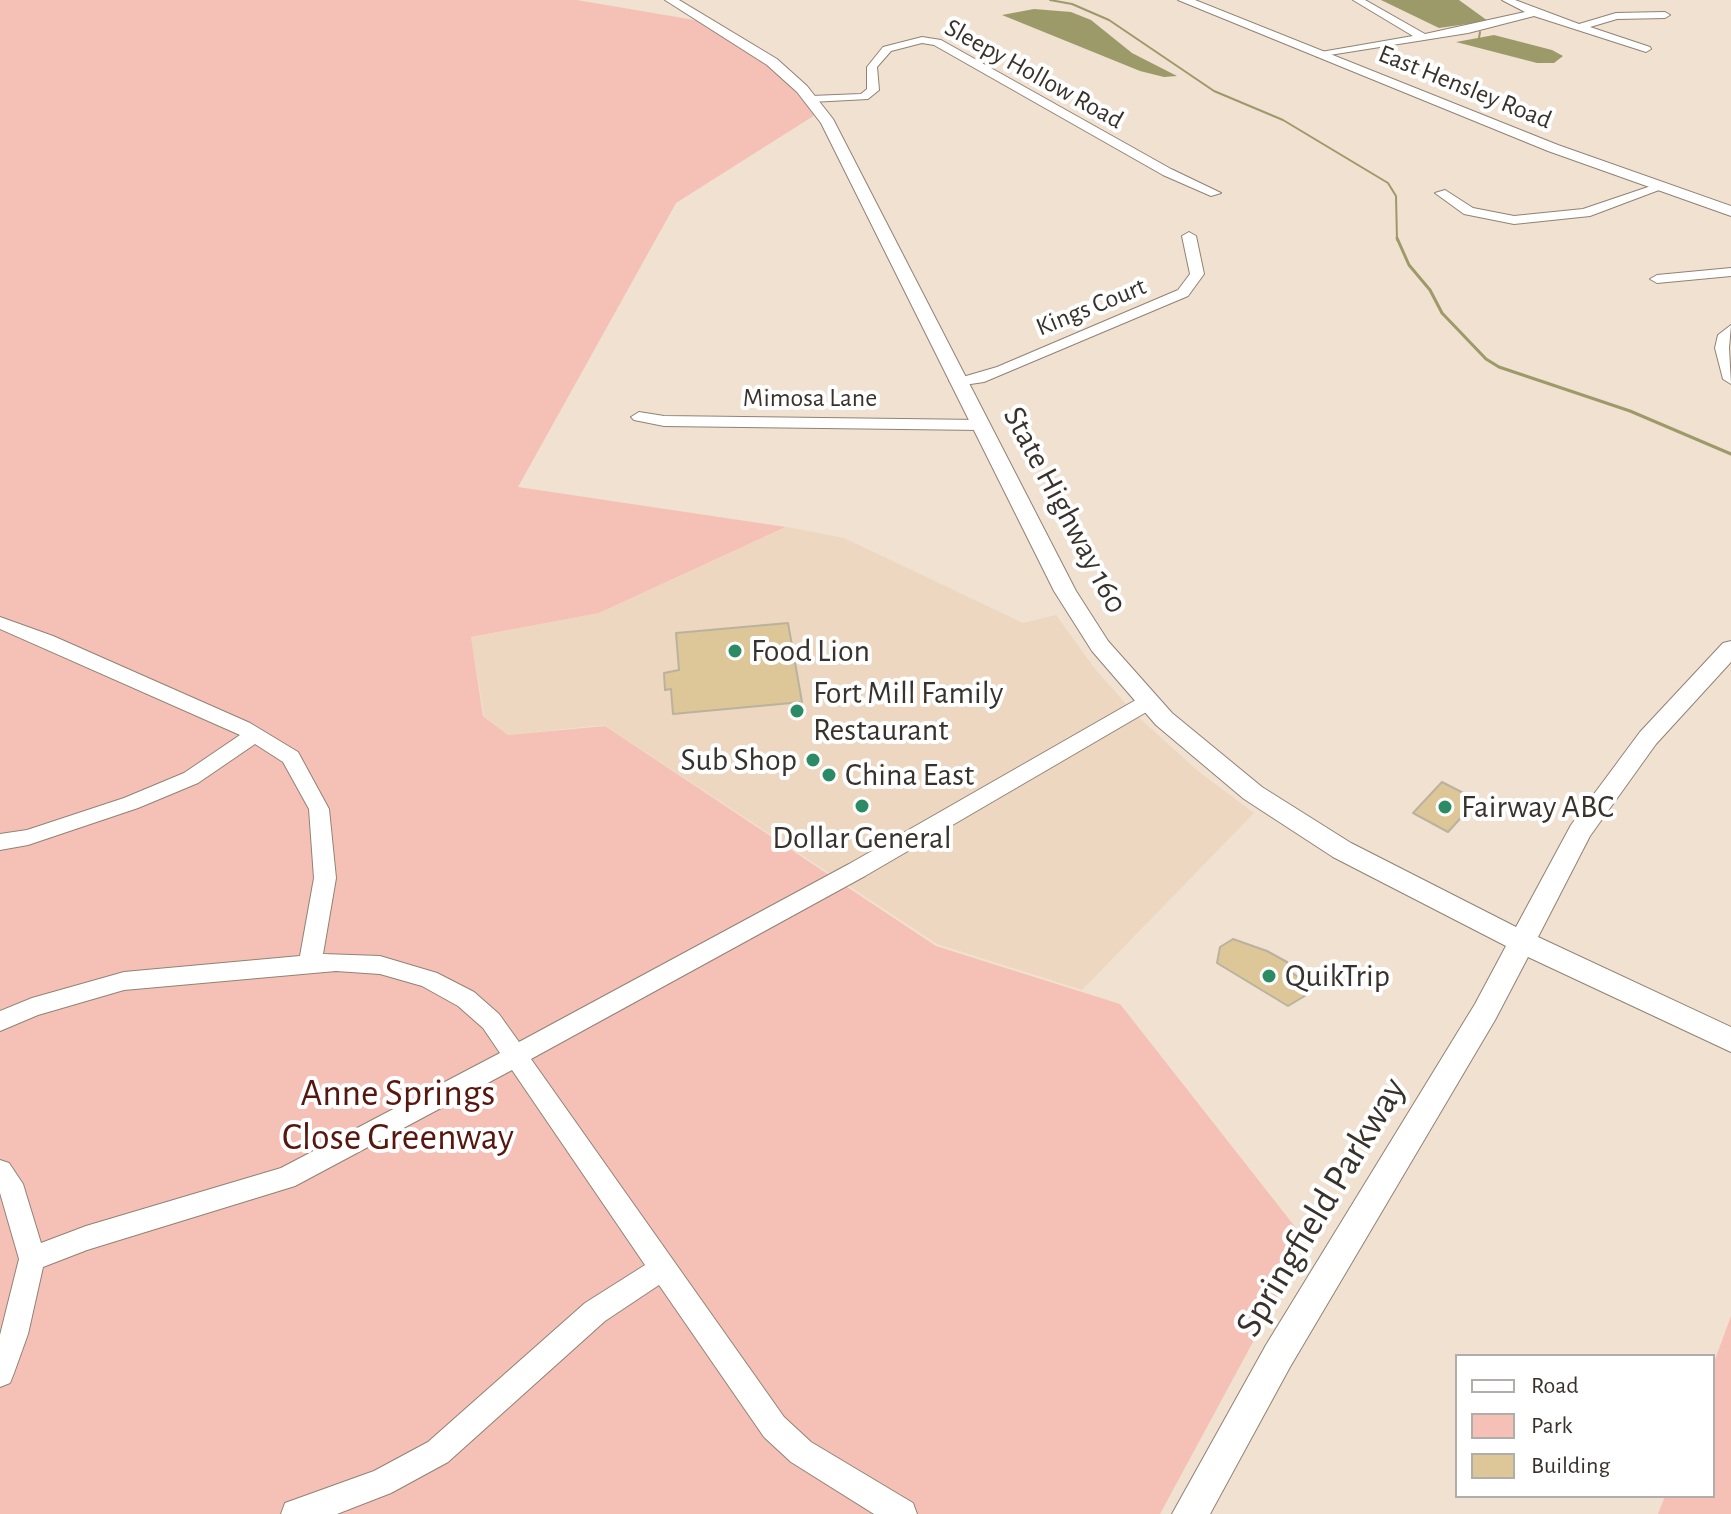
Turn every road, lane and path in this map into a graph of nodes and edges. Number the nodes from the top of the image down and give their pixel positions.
1 (671, 0) edge
2 (1184, 0) edge
3 (1358, 0) edge
4 (1507, 0) edge
5 (1534, 13) junction
6 (1665, 15) dead end
7 (1577, 28) junction
8 (1424, 38) junction
9 (1646, 49) dead end
10 (1321, 55) junction
11 (811, 99) junction
12 (1661, 187) junction
13 (1215, 193) dead end
14 (1441, 193) dead end
15 (1731, 211) edge
16 (1189, 236) dead end
17 (1731, 272) edge
18 (1657, 279) dead end
19 (1731, 329) edge
20 (1731, 379) edge
21 (957, 381) junction
22 (639, 417) dead end
23 (981, 425) junction
24 (0, 623) edge
25 (1731, 648) edge
26 (1148, 702) junction
27 (255, 735) junction
28 (0, 842) edge
29 (1520, 941) junction
30 (310, 964) junction
31 (0, 1021) edge
32 (1731, 1040) edge
33 (515, 1054) junction
34 (0, 1171) edge
35 (32, 1259) junction
36 (663, 1268) junction
37 (0, 1373) edge
38 (296, 1514) edge
39 (902, 1514) edge
40 (1190, 1514) edge

1 - 11 main road, State Highway 160
2 - 10 main road, East Hensley Road
3 - 8 street
4 - 5 street
5 - 7 street
5 - 8 street
6 - 7 street
7 - 9 street
8 - 10 street
10 - 12 main road, East Hensley Road
11 - 13 street, Sleepy Hollow Road
11 - 21 main road, State Highway 160
12 - 14 street
12 - 15 main road, East Hensley Road
16 - 21 street, Kings Court
17 - 18 street
19 - 20 street
21 - 23 main road, State Highway 160
22 - 23 street, Mimosa Lane
23 - 26 main road, State Highway 160
24 - 27 street
25 - 29 main road, Springfield Parkway
26 - 29 main road, State Highway 160
26 - 33 street
27 - 28 street
27 - 30 street
29 - 32 main road, State Highway 160
29 - 40 main road, Springfield Parkway
30 - 31 street
30 - 33 street
33 - 35 street
33 - 36 street
34 - 35 street
35 - 37 street
36 - 38 street
36 - 39 street

